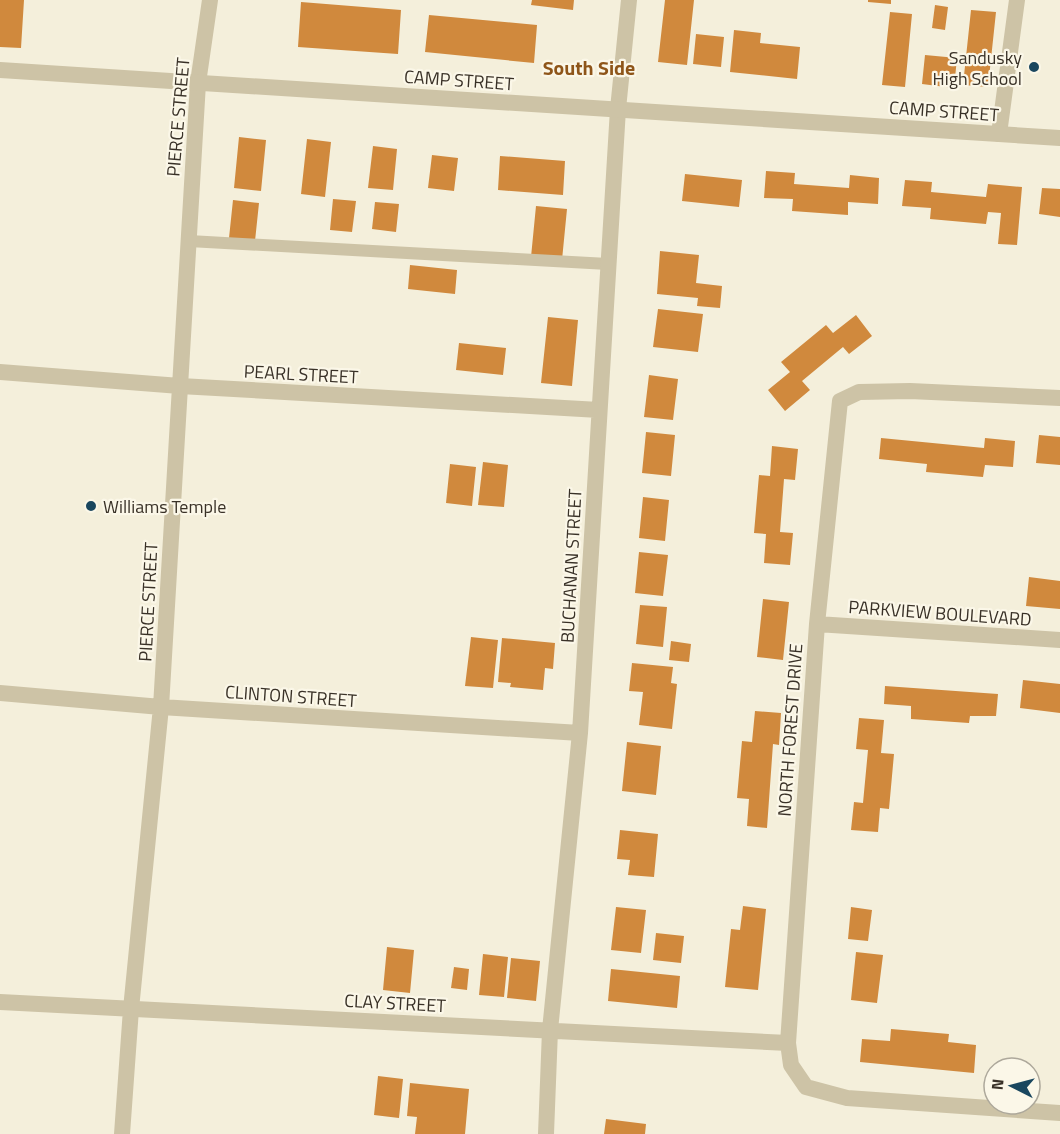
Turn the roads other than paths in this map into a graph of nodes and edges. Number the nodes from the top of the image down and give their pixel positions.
1 (210, 0) edge
2 (628, 0) edge
3 (1017, 0) edge
4 (0, 70) edge
5 (198, 83) junction
6 (618, 110) junction
7 (999, 134) junction
8 (1060, 138) edge
9 (189, 241) junction
10 (609, 264) junction
11 (0, 372) edge
12 (180, 386) junction
13 (1060, 398) edge
14 (599, 410) junction
15 (817, 624) junction
16 (1060, 640) edge
17 (0, 693) edge
18 (161, 707) junction
19 (580, 733) junction
20 (0, 1002) edge
21 (131, 1009) junction
22 (550, 1030) junction
23 (788, 1043) junction
24 (1060, 1113) edge
25 (122, 1134) edge
26 (546, 1134) edge

1 - 5 street, PIERCE STREET
2 - 6 street, BUCHANAN STREET
3 - 7 street
4 - 5 street, CAMP STREET
5 - 6 street, CAMP STREET
5 - 9 street, PIERCE STREET
6 - 7 street, CAMP STREET
6 - 10 street, BUCHANAN STREET
7 - 8 street, CAMP STREET
9 - 10 lane
9 - 12 street, PIERCE STREET
10 - 14 street, BUCHANAN STREET
11 - 12 street, PEARL STREET
12 - 14 street, PEARL STREET
12 - 18 street, PIERCE STREET
13 - 15 street, NORTH FOREST DRIVE
14 - 19 street, BUCHANAN STREET
15 - 16 street, PARKVIEW BOULEVARD
15 - 23 street, NORTH FOREST DRIVE
17 - 18 street, CLINTON STREET
18 - 19 street, CLINTON STREET
18 - 21 street, PIERCE STREET
19 - 22 street, BUCHANAN STREET
20 - 21 street, CLAY STREET
21 - 22 street, CLAY STREET
21 - 25 street, PIERCE STREET
22 - 23 street, CLAY STREET
22 - 26 street, BUCHANAN STREET
23 - 24 street, NORTH FOREST DRIVE

